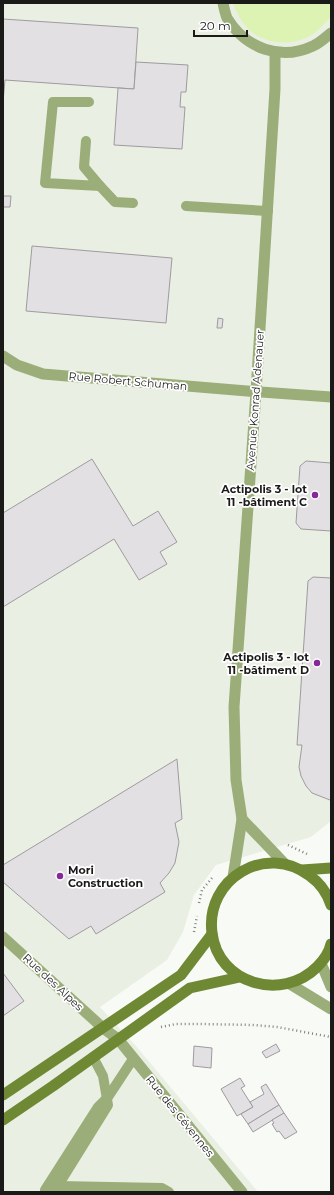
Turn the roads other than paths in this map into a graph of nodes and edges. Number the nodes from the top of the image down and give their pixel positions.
1 (222, 3) edge
2 (331, 32) edge
3 (275, 52) junction
4 (89, 102) dead end
5 (86, 141) dead end
6 (100, 186) junction
7 (133, 203) dead end
8 (186, 206) dead end
9 (268, 211) junction
10 (3, 356) edge
11 (256, 392) junction
12 (331, 397) edge
13 (242, 819) junction
14 (284, 863) junction
15 (331, 868) edge
16 (302, 870) junction
17 (233, 877) junction
18 (331, 905) edge
19 (212, 934) junction
20 (3, 937) edge
21 (331, 944) edge
22 (321, 963) junction
23 (240, 977) junction
24 (290, 984) junction
25 (331, 987) edge
26 (331, 1009) edge
27 (103, 1028) junction
28 (118, 1039) junction
29 (93, 1057) junction
30 (134, 1059) junction
31 (3, 1095) edge
32 (108, 1097) junction
33 (3, 1120) edge
34 (56, 1189) edge
35 (45, 1192) edge
36 (169, 1192) edge
37 (242, 1192) edge

1 - 3 street
2 - 3 street
3 - 9 street, Avenue Konrad Adenauer
4 - 6 lane
5 - 6 lane
6 - 7 lane
8 - 9 lane
9 - 11 street, Avenue Konrad Adenauer
10 - 11 street, Rue Robert Schuman
11 - 12 street, Rue Robert Schuman
11 - 13 street, Avenue Konrad Adenauer
13 - 14 street
13 - 17 street, Avenue Konrad Adenauer
14 - 16 main road
14 - 17 main road
15 - 16 main road
16 - 18 main road
17 - 19 main road
19 - 23 main road
19 - 27 main road
20 - 27 street, Rue des Alpes
21 - 22 main road
22 - 24 main road
22 - 25 street
23 - 24 main road
23 - 28 main road
24 - 26 street
27 - 28 street, Rue des Alpes
27 - 31 main road
28 - 29 main road
28 - 30 street, Rue des Cévennes
29 - 32 lane
29 - 33 main road
30 - 32 lane
30 - 37 street, Rue des Cévennes
32 - 34 lane
32 - 35 lane
34 - 36 lane

